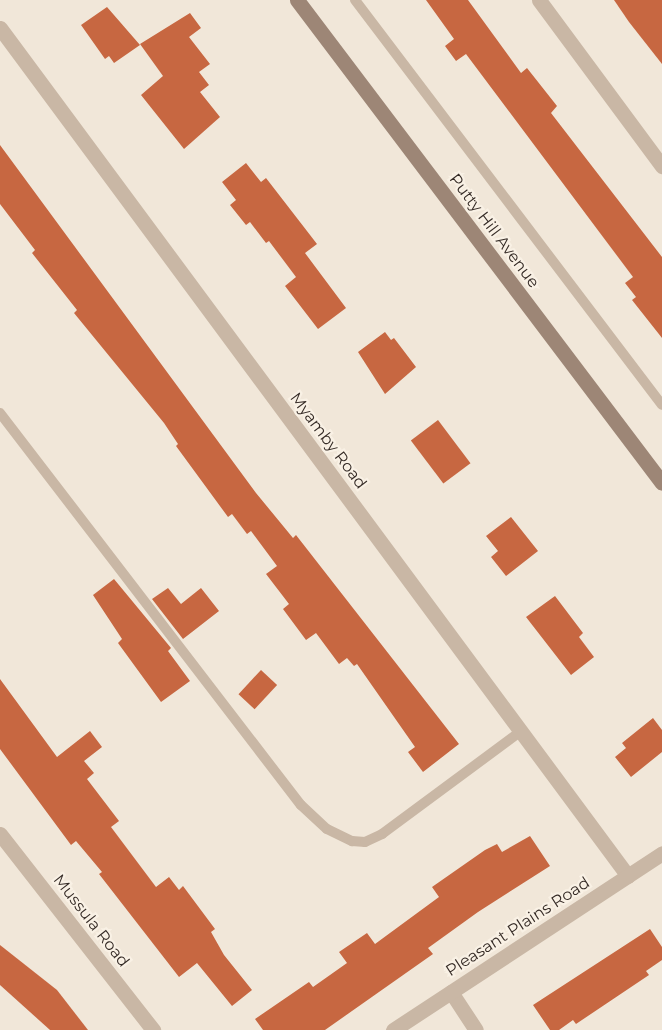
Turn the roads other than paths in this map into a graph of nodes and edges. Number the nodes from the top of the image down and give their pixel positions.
1 (297, 0) edge
2 (355, 0) edge
3 (539, 0) edge
4 (0, 28) edge
5 (662, 166) edge
6 (662, 405) edge
7 (0, 413) edge
8 (662, 483) edge
9 (521, 731) junction
10 (0, 834) edge
11 (662, 854) edge
12 (628, 876) junction
13 (451, 992) junction
14 (153, 1030) edge
15 (393, 1030) edge
16 (476, 1030) edge

1 - 8 street, Putty Hill Avenue
2 - 6 lane
3 - 5 street
4 - 9 street, Myamby Road
7 - 9 lane
9 - 12 street, Myamby Road
10 - 14 street, Mussula Road
11 - 12 street, Pleasant Plains Road
12 - 13 street, Pleasant Plains Road
13 - 15 street, Pleasant Plains Road
13 - 16 street

